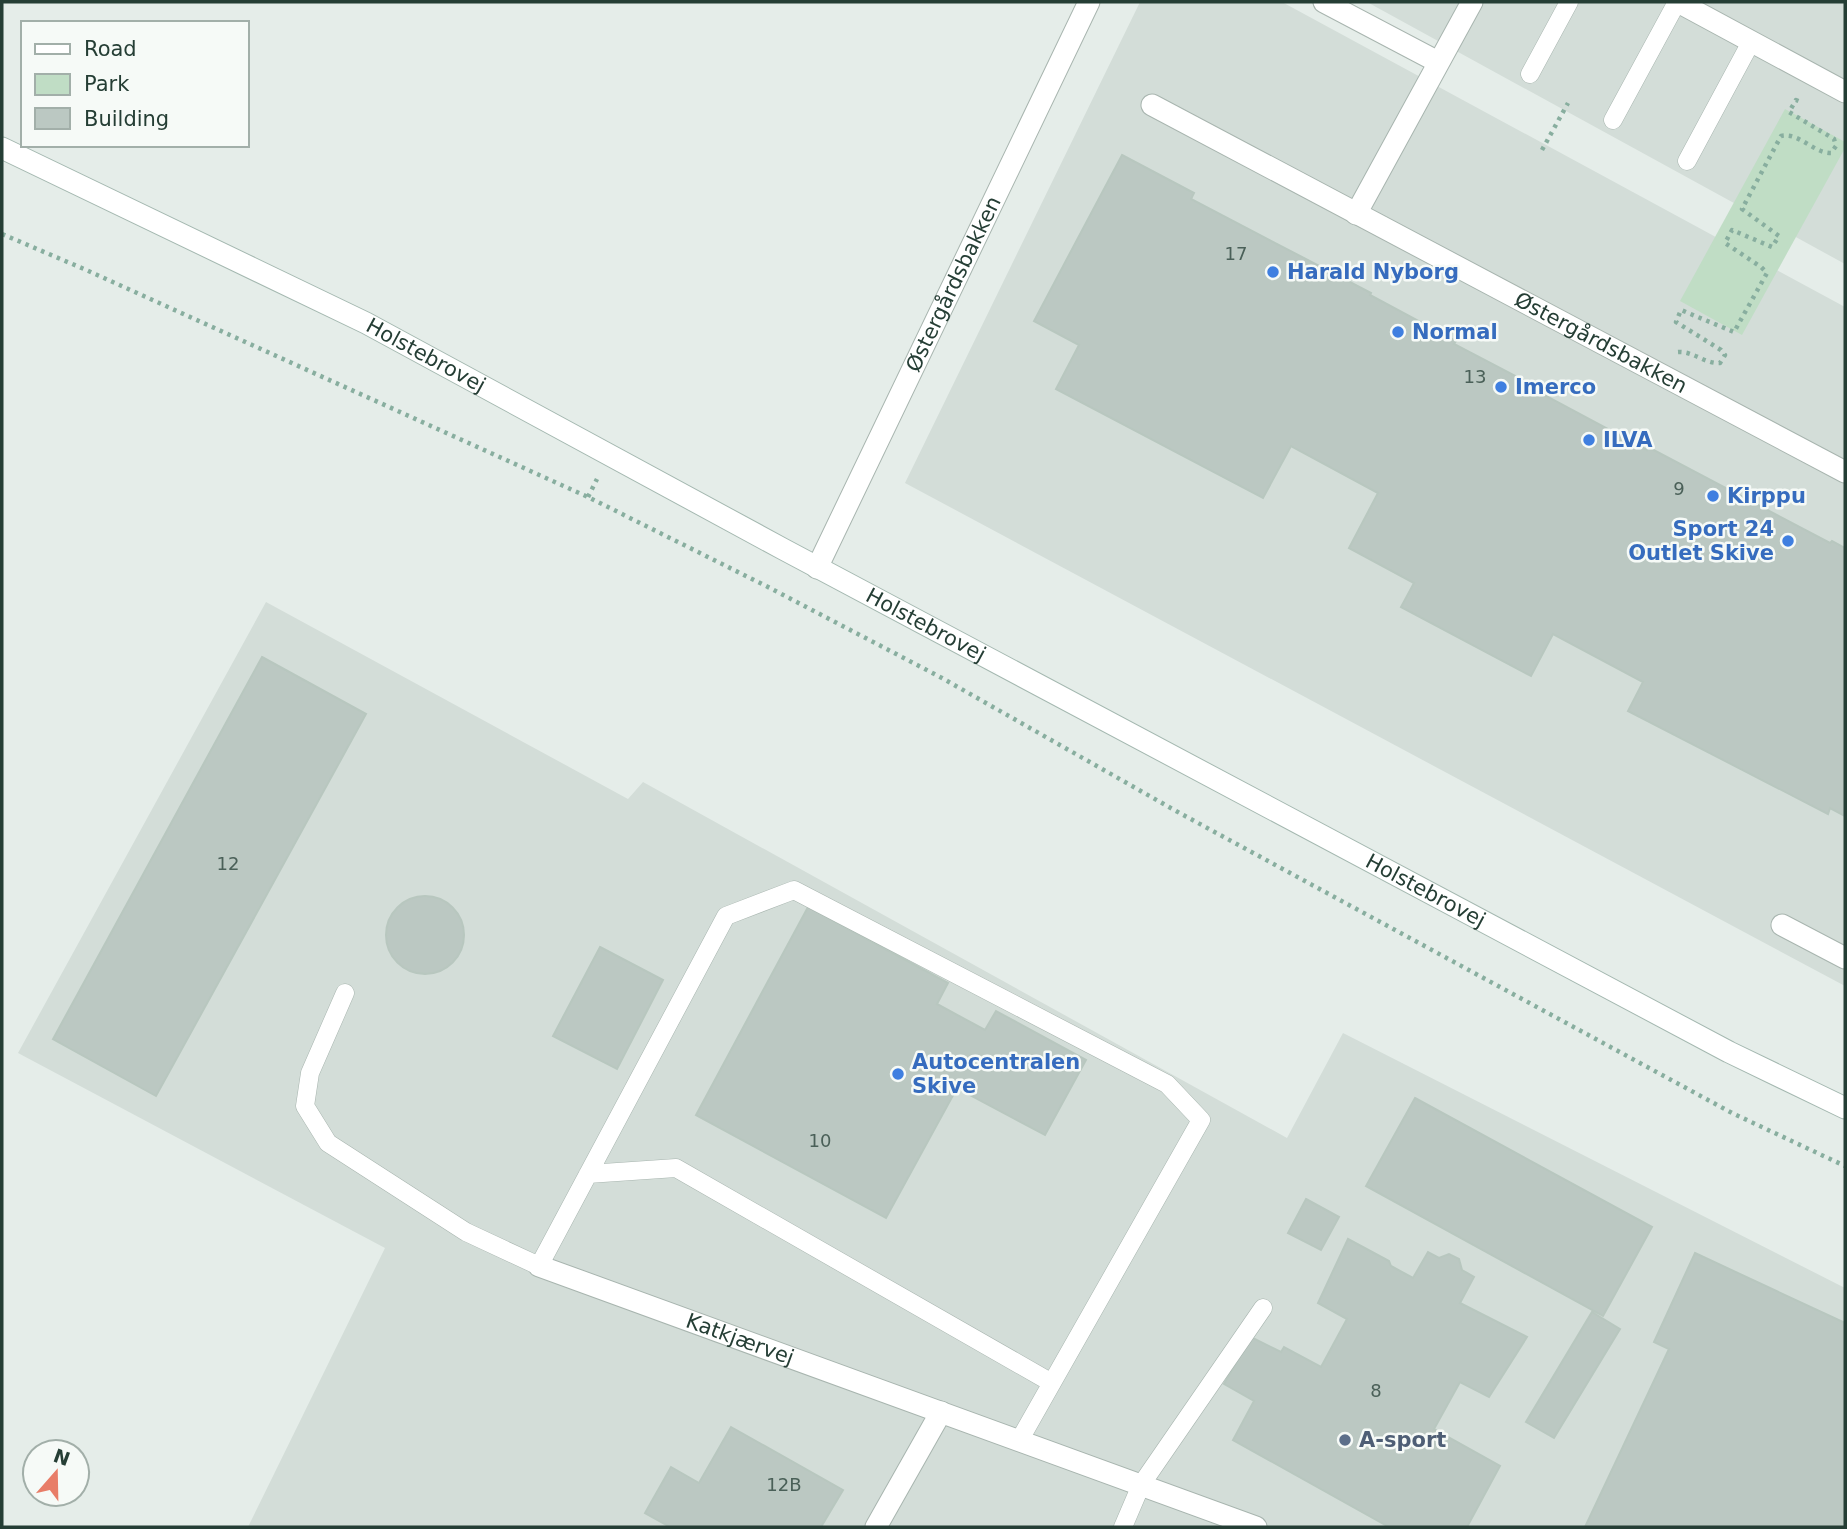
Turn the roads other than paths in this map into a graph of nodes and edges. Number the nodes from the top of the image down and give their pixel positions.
1 (1089, 2) edge
2 (1324, 2) edge
3 (1472, 2) edge
4 (1569, 2) edge
5 (1678, 2) edge
6 (1751, 42) junction
7 (1438, 62) junction
8 (1530, 74) dead end
9 (1845, 92) edge
10 (1152, 105) dead end
11 (1614, 120) dead end
12 (2, 148) edge
13 (1687, 161) dead end
14 (1356, 214) junction
15 (1845, 472) edge
16 (817, 568) junction
17 (1782, 925) dead end
18 (1845, 958) edge
19 (345, 993) dead end
20 (1845, 1108) edge
21 (588, 1174) junction
22 (539, 1266) junction
23 (1263, 1308) dead end
24 (1052, 1383) junction
25 (941, 1412) junction
26 (1019, 1441) junction
27 (1141, 1485) junction
28 (876, 1527) edge
29 (1123, 1527) edge
30 (1256, 1527) edge

1 - 16 street, Østergårdsbakken
2 - 7 street
3 - 7 street
4 - 8 lane
5 - 6 street
5 - 11 lane
6 - 9 street
6 - 13 lane
7 - 14 street
10 - 14 street, Østergårdsbakken
12 - 16 street, Holstebrovej
14 - 15 street, Østergårdsbakken
16 - 20 street, Holstebrovej
17 - 18 street
19 - 22 lane
21 - 22 lane
21 - 24 lane
21 - 24 lane
22 - 25 street, Katkjærvej
23 - 27 lane
24 - 26 lane
25 - 26 street, Katkjærvej
25 - 28 street
26 - 27 street, Katkjærvej
27 - 29 lane
27 - 30 street, Katkjærvej

